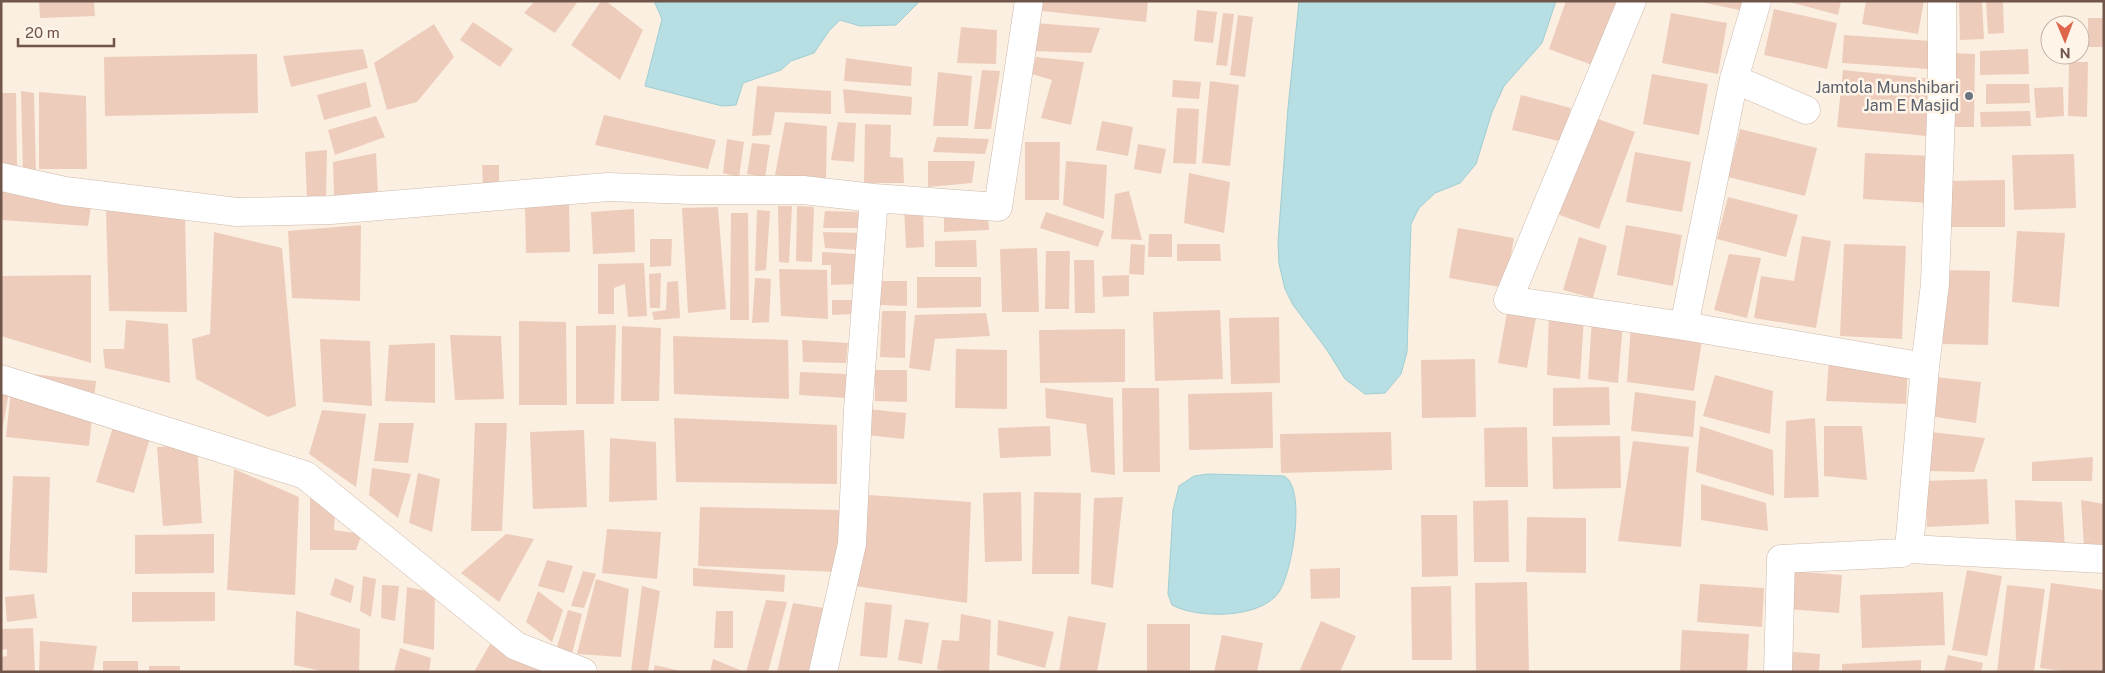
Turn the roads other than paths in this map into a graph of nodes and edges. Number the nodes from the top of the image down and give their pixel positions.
1 (1030, 1) edge
2 (1632, 1) edge
3 (1757, 1) edge
4 (1942, 1) edge
5 (1734, 79) junction
6 (1806, 110) dead end
7 (1, 177) edge
8 (874, 198) junction
9 (1684, 326) junction
10 (1925, 367) junction
11 (1, 379) edge
12 (1902, 553) dead end
13 (2104, 559) edge
14 (583, 672) edge
15 (823, 672) edge
16 (1778, 672) edge

1 - 8 street
2 - 9 street
3 - 5 street
4 - 10 street
5 - 6 street
5 - 9 street
7 - 8 street
8 - 15 street
9 - 10 street
10 - 13 street
11 - 14 street
12 - 16 street

